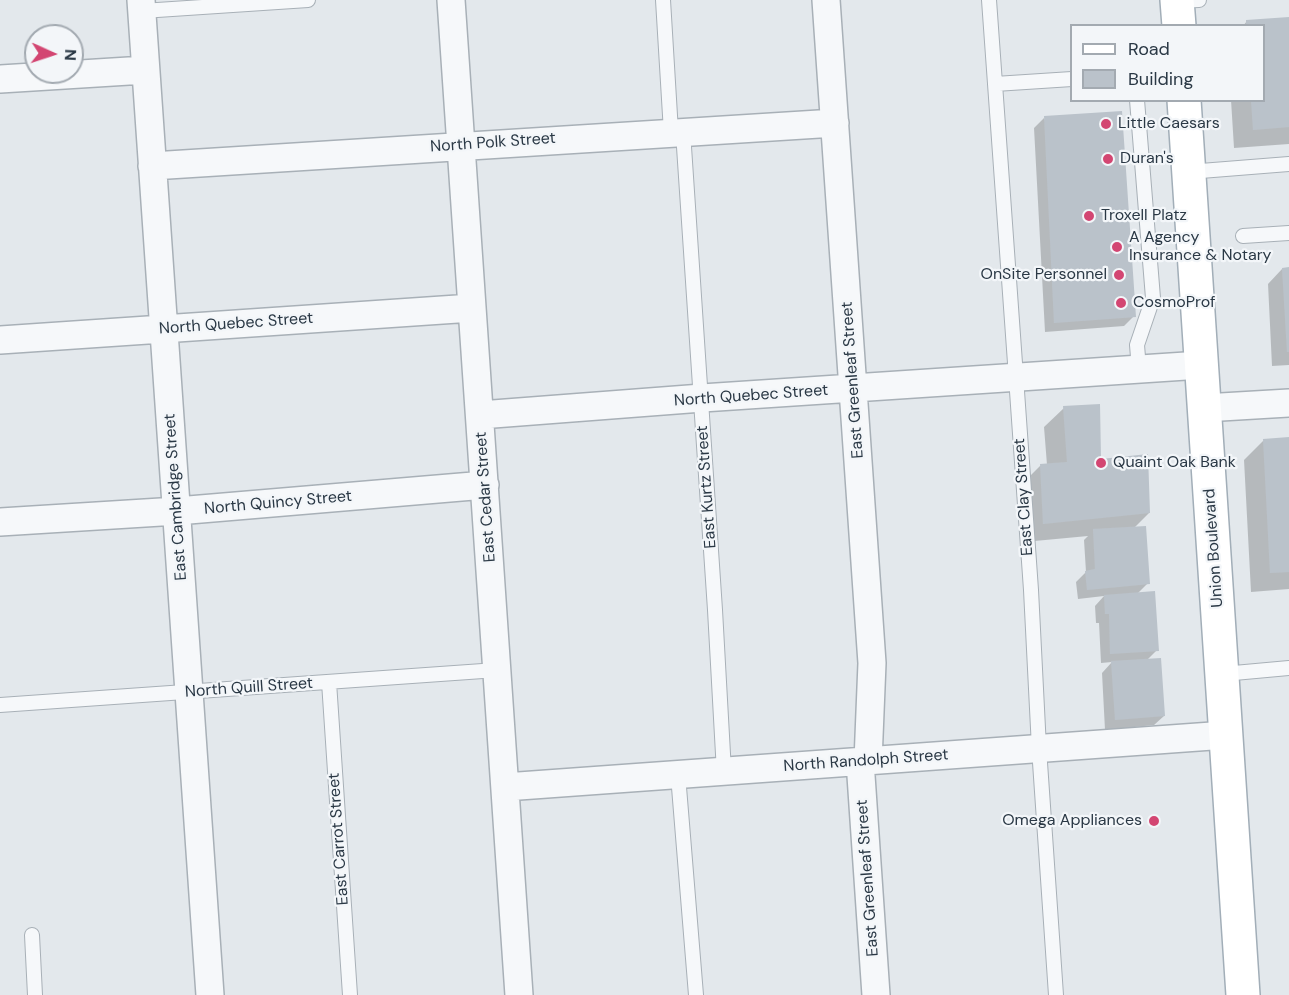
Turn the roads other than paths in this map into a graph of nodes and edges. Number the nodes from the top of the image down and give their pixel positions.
1 (308, 0) edge
2 (451, 0) edge
3 (663, 0) edge
4 (826, 0) edge
5 (989, 0) edge
6 (141, 6) edge
7 (145, 70) junction
8 (0, 79) edge
9 (1070, 79) edge
10 (995, 84) junction
11 (1137, 102) edge
12 (1184, 102) edge
13 (835, 123) junction
14 (677, 132) junction
15 (461, 145) junction
16 (1289, 164) edge
17 (152, 166) junction
18 (1188, 172) junction
19 (1289, 232) edge
20 (1243, 236) dead end
21 (472, 308) junction
22 (164, 330) junction
23 (0, 340) edge
24 (1201, 365) junction
25 (1139, 369) junction
26 (1016, 378) junction
27 (853, 389) junction
28 (702, 398) junction
29 (1289, 403) edge
30 (1204, 408) junction
31 (480, 415) junction
32 (485, 486) junction
33 (177, 511) junction
34 (0, 522) edge
35 (1289, 668) edge
36 (498, 670) junction
37 (1223, 674) junction
38 (329, 682) junction
39 (190, 693) junction
40 (0, 705) edge
41 (1226, 735) junction
42 (1039, 748) junction
43 (864, 761) junction
44 (724, 772) junction
45 (678, 775) junction
46 (505, 787) junction
47 (32, 935) dead end
48 (35, 995) edge
49 (210, 995) edge
50 (350, 995) edge
51 (519, 995) edge
52 (696, 995) edge
53 (876, 995) edge
54 (1056, 995) edge
55 (1244, 995) edge

1 - 6 lane
2 - 15 street, East Cedar Street
3 - 14 lane, East Kurtz Street
4 - 13 street, East Greenleaf Street
5 - 10 lane, East Clay Street
6 - 7 street, East Cambridge Street
7 - 8 street
7 - 17 street, East Cambridge Street
9 - 10 lane
10 - 26 lane, East Clay Street
11 - 25 lane
12 - 18 main road, Union Boulevard
13 - 14 street, North Polk Street
13 - 27 street, East Greenleaf Street
14 - 15 street, North Polk Street
14 - 28 lane, East Kurtz Street
15 - 17 street, North Polk Street
15 - 21 street, East Cedar Street
16 - 18 lane
17 - 22 street, East Cambridge Street
18 - 24 main road, Union Boulevard
19 - 20 lane
21 - 22 street, North Quebec Street
21 - 31 street, East Cedar Street
22 - 23 street, North Quebec Street
22 - 33 street, East Cambridge Street
24 - 25 street, North Quebec Street
24 - 30 main road, Union Boulevard
25 - 26 street, North Quebec Street
26 - 27 street, North Quebec Street
26 - 42 lane, East Clay Street
27 - 28 street, North Quebec Street
27 - 43 street, East Greenleaf Street
28 - 31 street, North Quebec Street
28 - 44 lane, East Kurtz Street
29 - 30 street
30 - 37 main road, Union Boulevard
31 - 32 street, East Cedar Street
32 - 33 street, North Quincy Street
32 - 36 street, East Cedar Street
33 - 34 street, North Quincy Street
33 - 39 street, East Cambridge Street
35 - 37 lane
36 - 38 lane, North Quill Street
36 - 46 street, East Cedar Street
37 - 41 main road, Union Boulevard
38 - 39 lane, North Quill Street
38 - 50 lane, East Carrot Street
39 - 40 lane, North Quill Street
39 - 49 street, East Cambridge Street
41 - 42 street, North Randolph Street
41 - 55 main road, Union Boulevard
42 - 43 street, North Randolph Street
42 - 54 lane, East Clay Street
43 - 44 street, North Randolph Street
43 - 53 street, East Greenleaf Street
44 - 45 street, North Randolph Street
45 - 46 street, North Randolph Street
45 - 52 lane
46 - 51 street, East Cedar Street
47 - 48 lane

